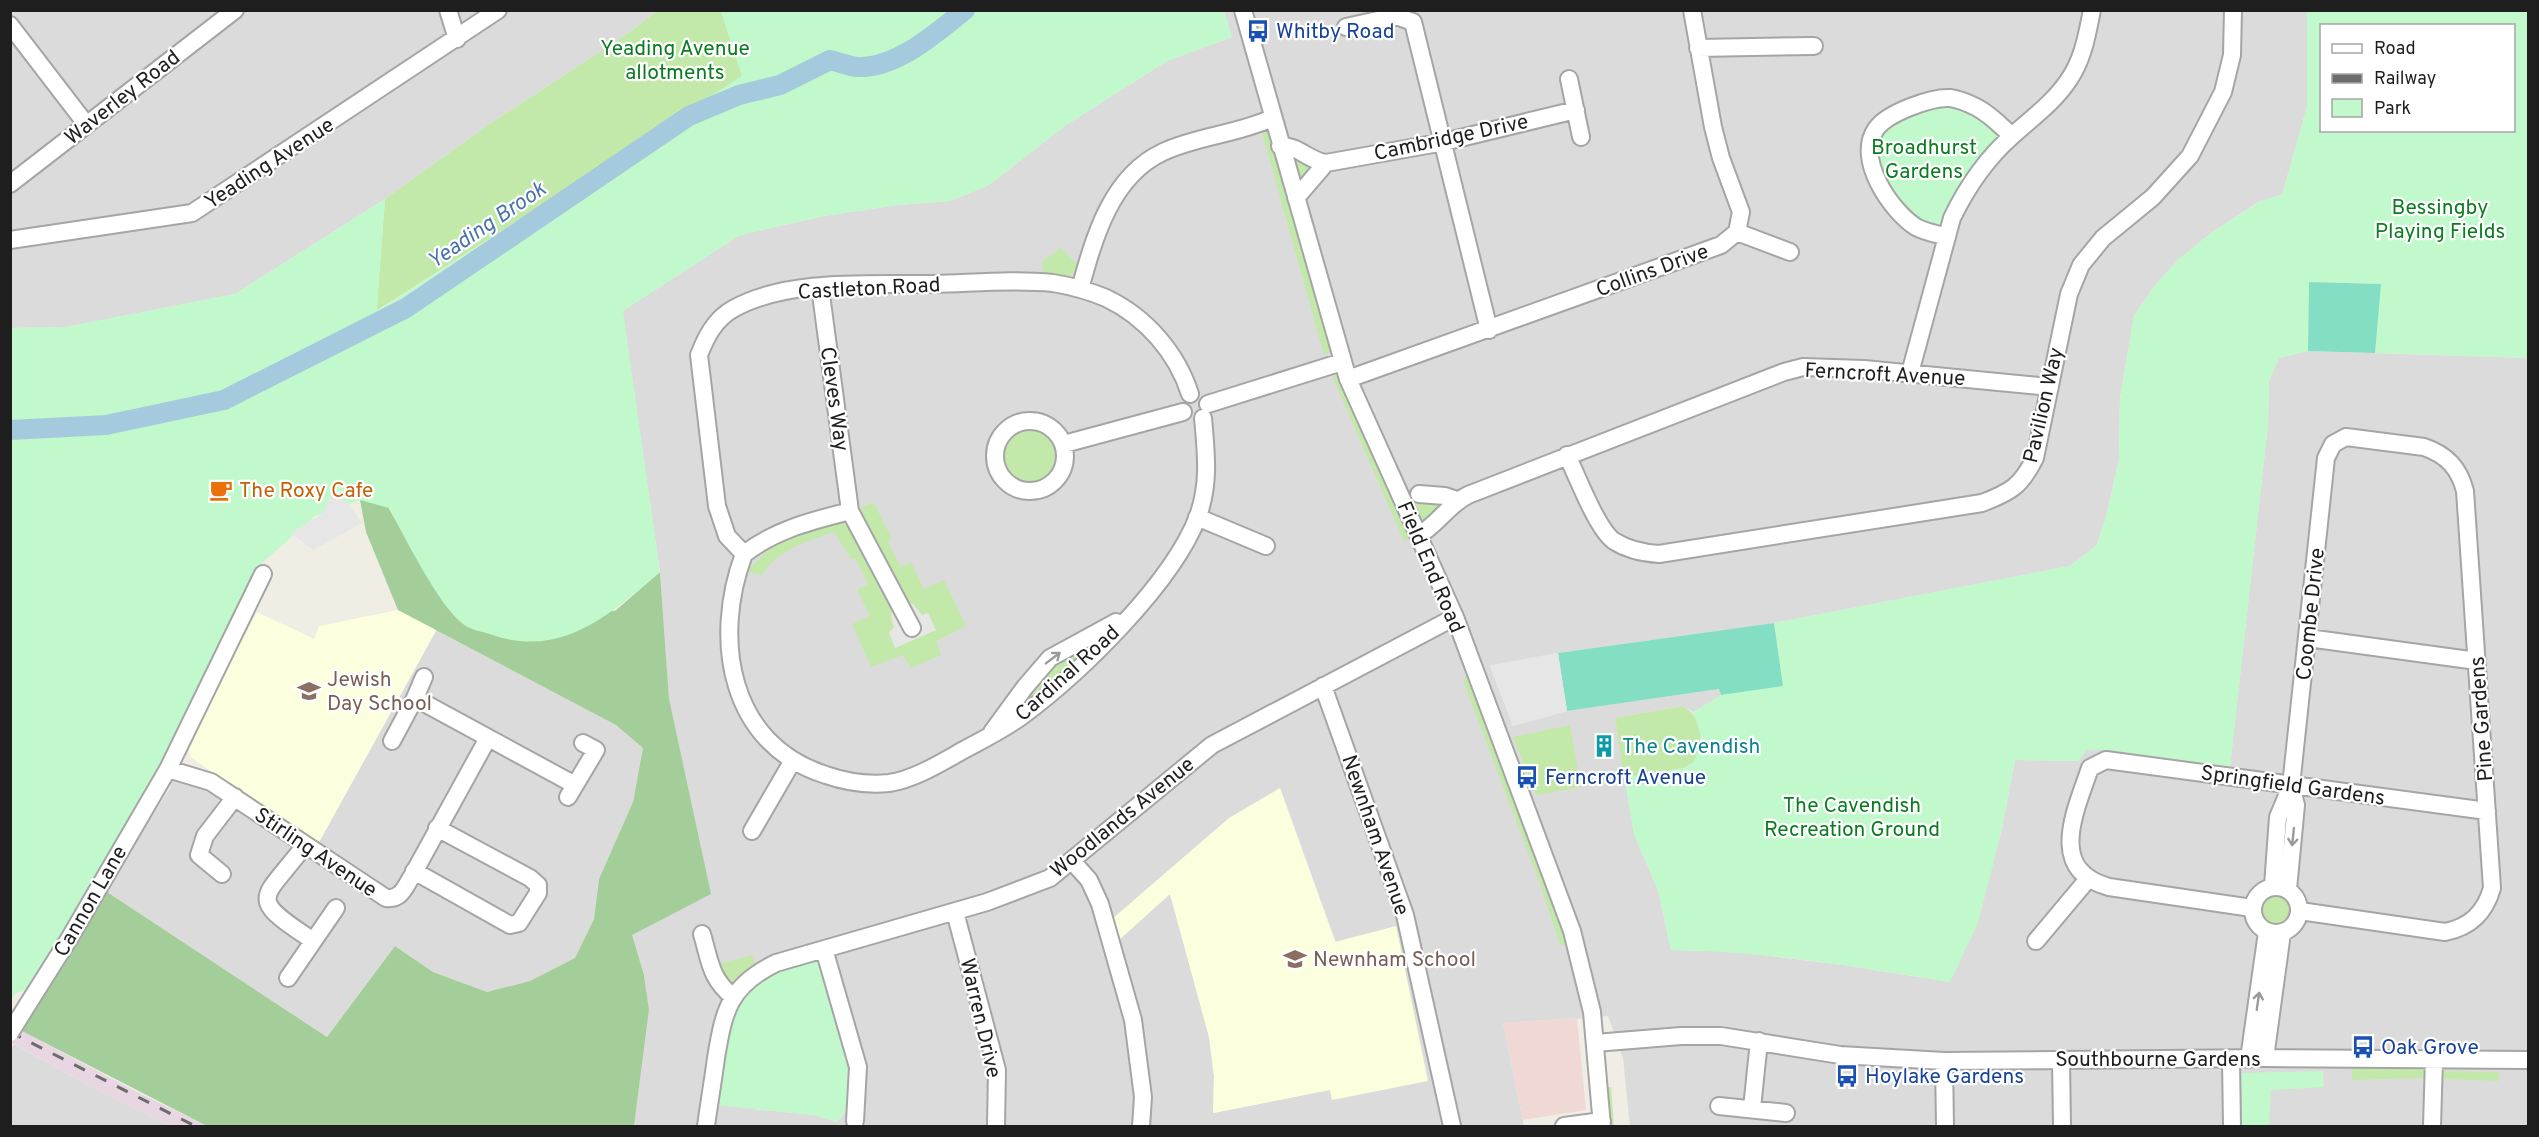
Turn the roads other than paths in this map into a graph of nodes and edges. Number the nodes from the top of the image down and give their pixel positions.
1 (235, 10) edge
2 (448, 10) edge
3 (498, 10) edge
4 (1243, 10) edge
5 (1692, 10) edge
6 (2092, 10) edge
7 (2233, 10) edge
8 (10, 25) edge
9 (1346, 27) dead end
10 (457, 39) junction
11 (1814, 46) dead end
12 (1698, 48) junction
13 (1569, 79) dead end
14 (1576, 110) junction
15 (1272, 118) junction
16 (86, 124) junction
17 (2012, 136) junction
18 (1581, 137) dead end
19 (1444, 142) junction
20 (1280, 146) junction
21 (1326, 163) junction
22 (10, 184) edge
23 (1296, 198) junction
24 (1737, 232) junction
25 (1947, 237) junction
26 (10, 240) edge
27 (1790, 252) dead end
28 (820, 287) junction
29 (1080, 289) junction
30 (1489, 330) junction
31 (1342, 362) junction
32 (1910, 373) junction
33 (1348, 379) junction
34 (2050, 387) junction
35 (1190, 394) junction
36 (1205, 411) junction
37 (1183, 412) junction
38 (1064, 444) junction
39 (2333, 444) joint
40 (1567, 455) junction
41 (1419, 494) dead end
42 (1458, 500) junction
43 (850, 511) junction
44 (1197, 517) junction
45 (1419, 535) junction
46 (1266, 546) dead end
47 (744, 554) junction
48 (263, 574) dead end
49 (1138, 604) junction
50 (1455, 617) junction
51 (912, 628) dead end
52 (2308, 638) junction
53 (2477, 661) junction
54 (424, 677) dead end
55 (1323, 686) junction
56 (415, 698) junction
57 (990, 735) junction
58 (488, 738) junction
59 (392, 741) dead end
60 (583, 743) dead end
61 (792, 762) junction
62 (168, 769) junction
63 (2291, 786) junction
64 (235, 797) junction
65 (2487, 811) junction
66 (437, 828) junction
67 (752, 831) dead end
68 (305, 844) junction
69 (1072, 861) junction
70 (414, 871) junction
71 (222, 874) dead end
72 (2088, 879) junction
73 (2280, 888) junction
74 (336, 908) dead end
75 (2252, 908) junction
76 (2300, 911) junction
77 (955, 912) junction
78 (2275, 932) junction
79 (702, 934) dead end
80 (312, 940) junction
81 (2036, 941) dead end
82 (824, 949) junction
83 (288, 978) dead end
84 (733, 997) junction
85 (10, 1033) edge
86 (1759, 1041) junction
87 (1595, 1043) junction
88 (2257, 1059) junction
89 (2434, 1059) junction
90 (2061, 1060) junction
91 (2231, 1060) junction
92 (2529, 1060) edge
93 (1944, 1061) junction
94 (1719, 1106) dead end
95 (1752, 1108) junction
96 (1786, 1113) dead end
97 (855, 1121) dead end
98 (1602, 1124) edge
99 (706, 1126) edge
100 (996, 1126) edge
101 (1141, 1126) edge
102 (1452, 1126) edge
103 (1564, 1126) edge
104 (1945, 1126) edge
105 (2062, 1126) edge
106 (2232, 1126) edge
107 (2432, 1126) edge

1 - 16 street, Waverley Road
2 - 10 street
3 - 10 street, Yeading Avenue
4 - 15 street, Field End Road
5 - 12 street
6 - 17 street
7 - 34 street, Pavilion Way
8 - 16 street
9 - 19 street
10 - 26 street, Yeading Avenue
11 - 12 street
12 - 24 street
13 - 14 street
14 - 18 street
14 - 19 street, Cambridge Drive
15 - 20 street, Field End Road
15 - 29 street
16 - 22 street, Waverley Road
17 - 25 street
17 - 25 street
19 - 21 street, Cambridge Drive
19 - 30 street
20 - 21 street
20 - 23 street, Field End Road
21 - 23 street
23 - 31 street, Field End Road
24 - 27 street
24 - 30 street, Collins Drive
25 - 32 street
28 - 29 street, Castleton Road
28 - 43 street, Cleves Way
28 - 47 street, Castleton Road
29 - 35 street, Castleton Road
30 - 33 street, Collins Drive
31 - 33 street, Field End Road
31 - 36 street
32 - 34 street, Ferncroft Avenue
32 - 40 street, Ferncroft Avenue
33 - 45 street, Field End Road
34 - 40 street, Pavilion Way
35 - 36 street
35 - 37 street
36 - 37 street
36 - 44 street, Cardinal Road
37 - 38 street
38 - 38 street
39 - 52 street, Coombe Drive
39 - 53 street, Pine Gardens
40 - 42 street, Ferncroft Avenue
41 - 42 street
42 - 45 street, Ferncroft Avenue
43 - 47 street
43 - 51 street
44 - 46 street
44 - 49 street, Cardinal Road
45 - 50 street, Field End Road
47 - 61 street, Cardinal Road
48 - 62 street, Cannon Lane
49 - 57 street, Cardinal Road
57 -> 49 street, Cardinal Road
50 - 55 street, Woodlands Avenue
50 - 87 street, Field End Road
52 - 53 street
52 - 63 street, Coombe Drive
53 - 65 street, Pine Gardens
54 - 56 street
55 - 69 street, Woodlands Avenue
55 - 102 street, Newnham Avenue
56 - 58 street
56 - 59 street
57 - 61 street, Cardinal Road
58 - 60 street
58 - 66 street, Stirling Avenue
61 - 67 street
62 - 64 street, Stirling Avenue
62 - 85 street, Cannon Lane, bridge
63 - 65 street, Springfield Gardens
63 - 72 street, Springfield Gardens
63 - 73 street, Coombe Drive
64 - 68 street, Stirling Avenue
64 - 71 street
65 - 76 street, Pine Gardens
66 - 70 street, Stirling Avenue
66 - 70 street
68 - 70 street, Stirling Avenue
68 - 80 street
69 - 77 street, Woodlands Avenue
69 - 101 street
72 - 75 street
72 - 81 street
73 - 75 street
73 - 76 street
74 - 80 street
75 - 78 street
76 - 78 street
77 - 82 street, Woodlands Avenue
77 - 100 street, Warren Drive
78 - 88 street
79 - 84 street
80 - 83 street
82 - 84 street, Woodlands Avenue
82 - 97 street
84 - 99 street, Woodlands Avenue
86 - 87 street, Southbourne Gardens
86 - 93 street, Southbourne Gardens
86 - 95 street
87 - 98 street, Field End Road
88 - 89 street, Southbourne Gardens
88 - 91 street, Southbourne Gardens
89 - 92 street, Southbourne Gardens
89 - 107 street
90 - 91 street, Southbourne Gardens
90 - 93 street, Southbourne Gardens
90 - 105 street
91 - 106 street
93 - 104 street
94 - 95 street
95 - 96 street
98 - 103 street

